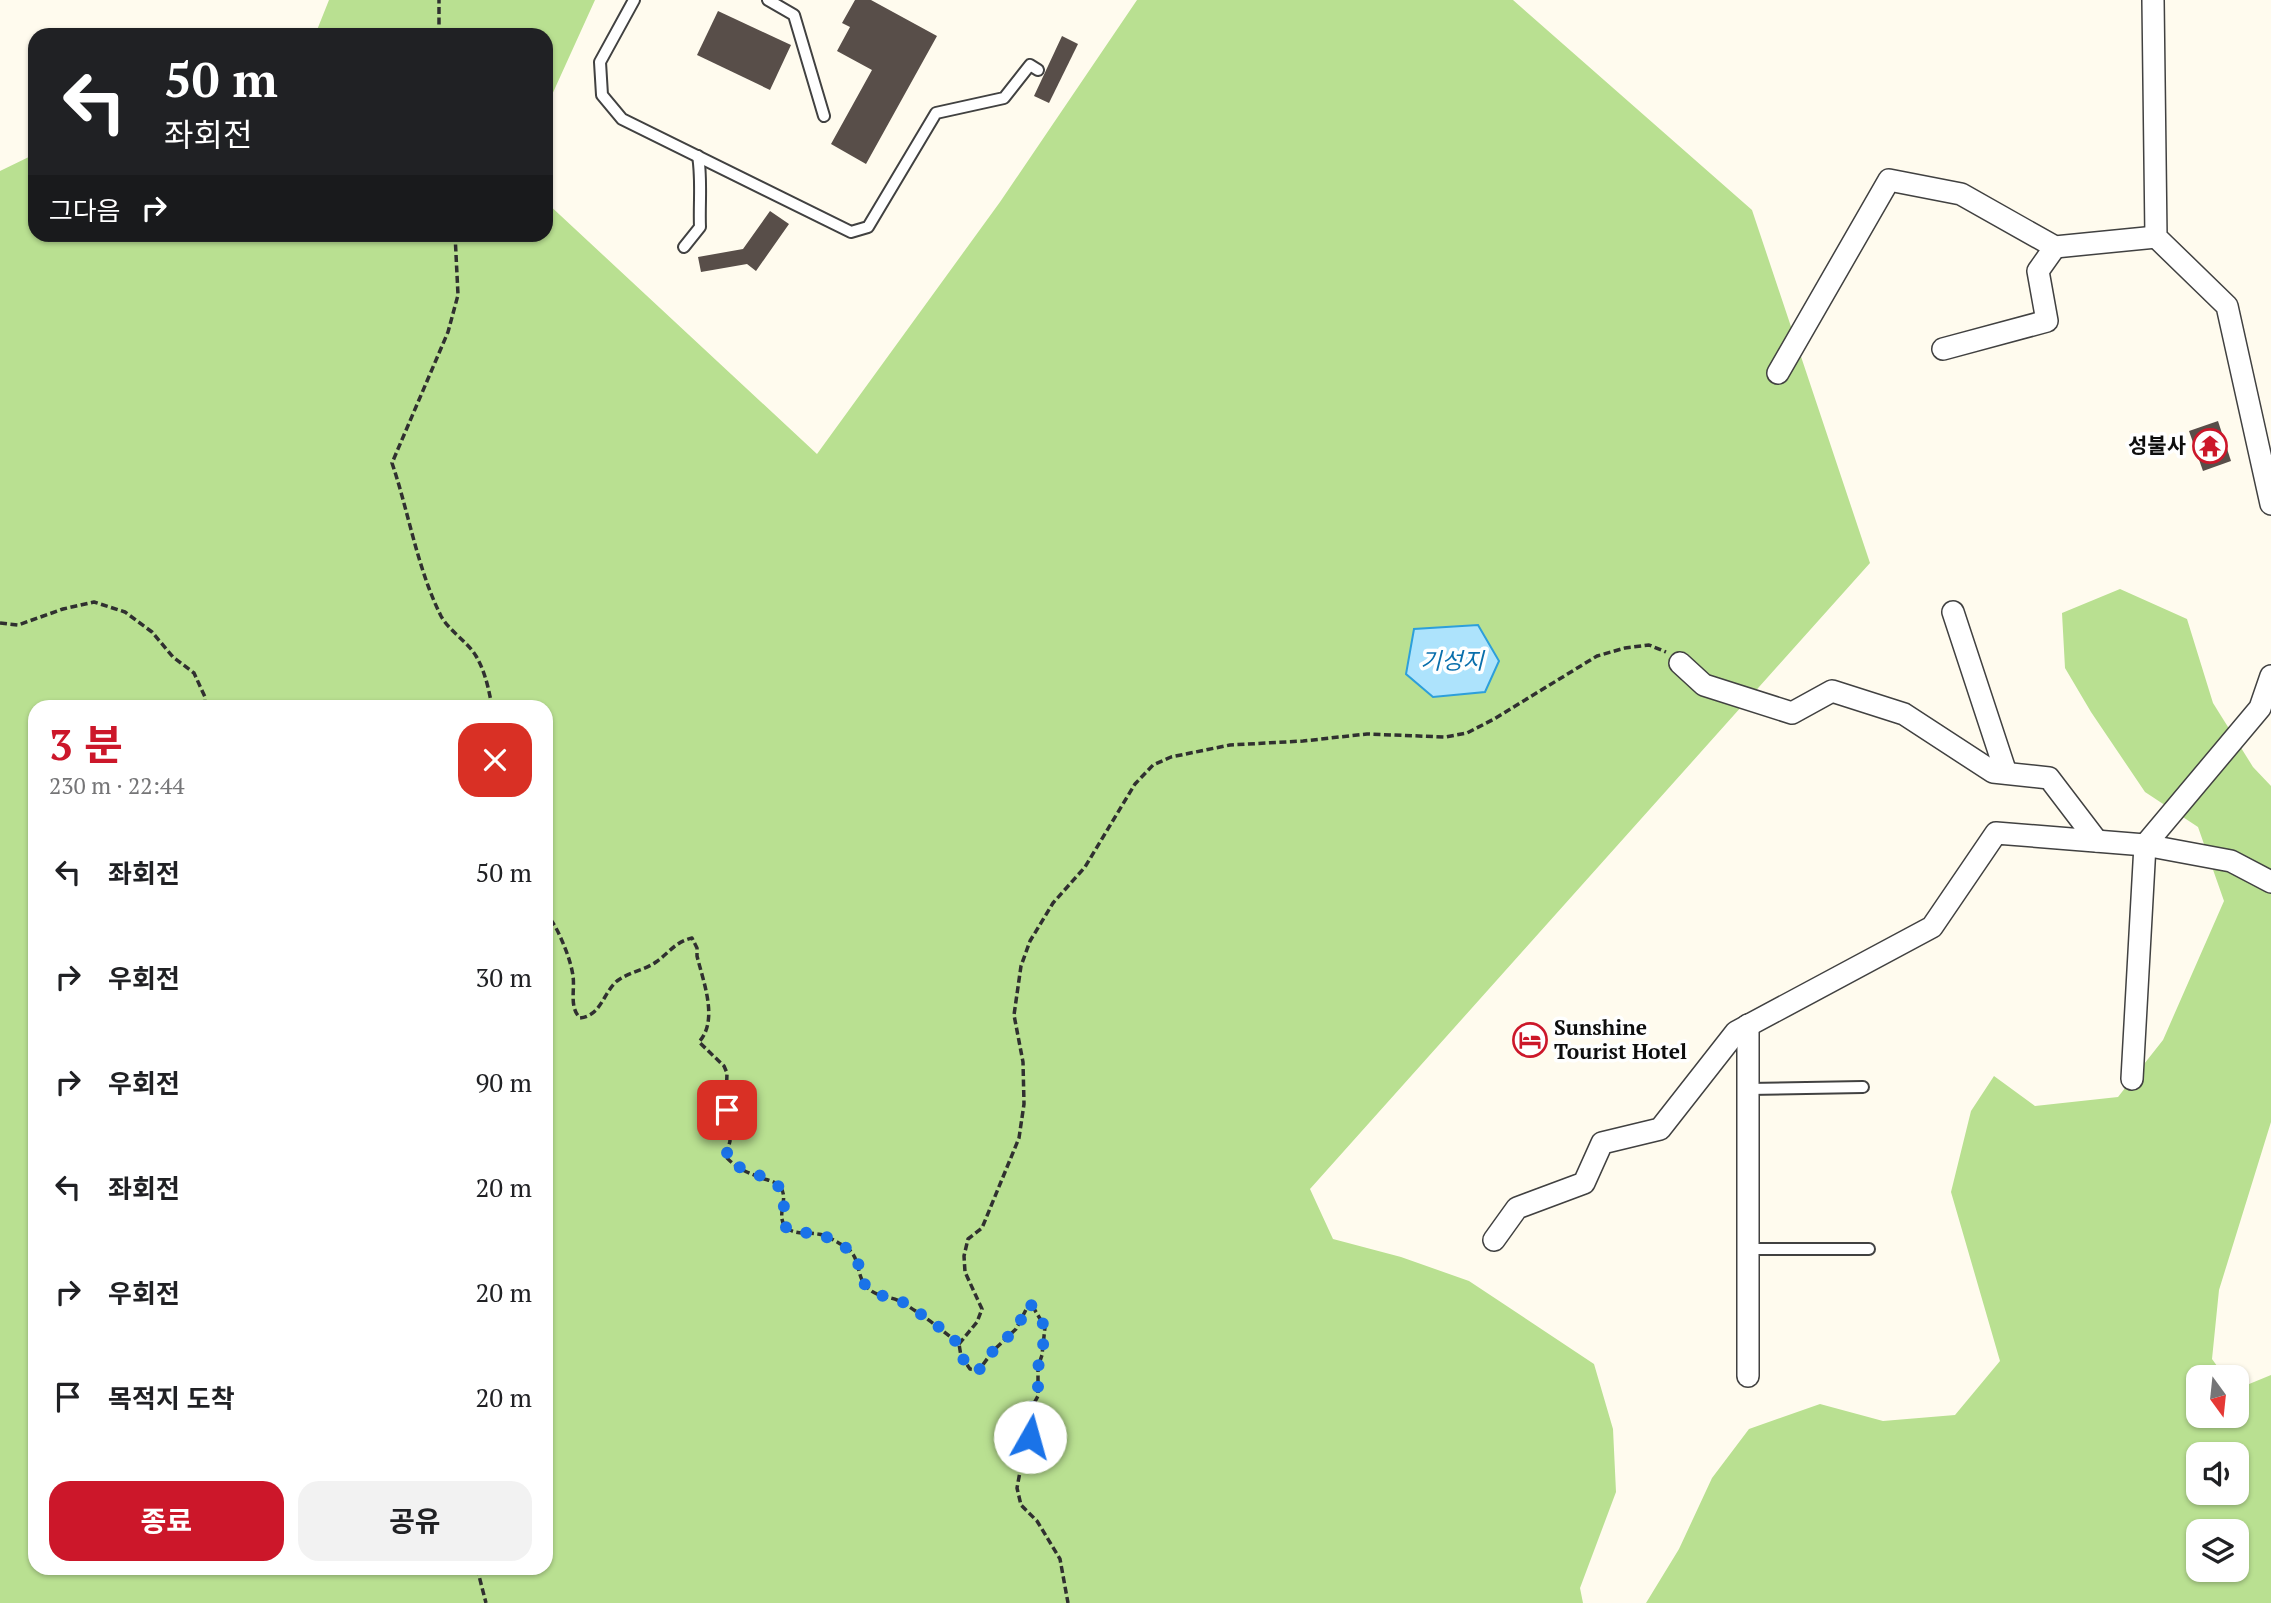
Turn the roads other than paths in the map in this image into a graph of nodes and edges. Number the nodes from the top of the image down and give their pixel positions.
1 (634, 0) edge
2 (768, 0) edge
3 (2152, 0) edge
4 (1038, 70) dead end
5 (824, 116) dead end
6 (698, 156) junction
7 (2156, 237) junction
8 (684, 247) dead end
9 (2055, 247) junction
10 (1943, 349) dead end
11 (1778, 373) dead end
12 (2271, 504) edge
13 (1953, 612) dead end
14 (1680, 663) road end
15 (2271, 676) edge
16 (2006, 773) junction
17 (2097, 841) junction
18 (2145, 845) junction
19 (2271, 883) edge
20 (1748, 1026) junction
21 (2132, 1079) dead end
22 (1863, 1087) dead end
23 (1748, 1089) junction
24 (1493, 1240) dead end
25 (1748, 1249) junction
26 (1869, 1249) dead end
27 (1748, 1376) dead end

1 - 6 lane
2 - 5 lane
3 - 7 street
4 - 6 lane
6 - 8 lane
7 - 9 street
7 - 12 street
9 - 10 street
9 - 11 street
13 - 16 street
14 - 16 street
15 - 18 street
16 - 17 street
17 - 18 street
17 - 20 street
18 - 19 street
18 - 21 street
20 - 23 street
20 - 24 street
22 - 23 lane
23 - 25 street
25 - 26 lane
25 - 27 street

